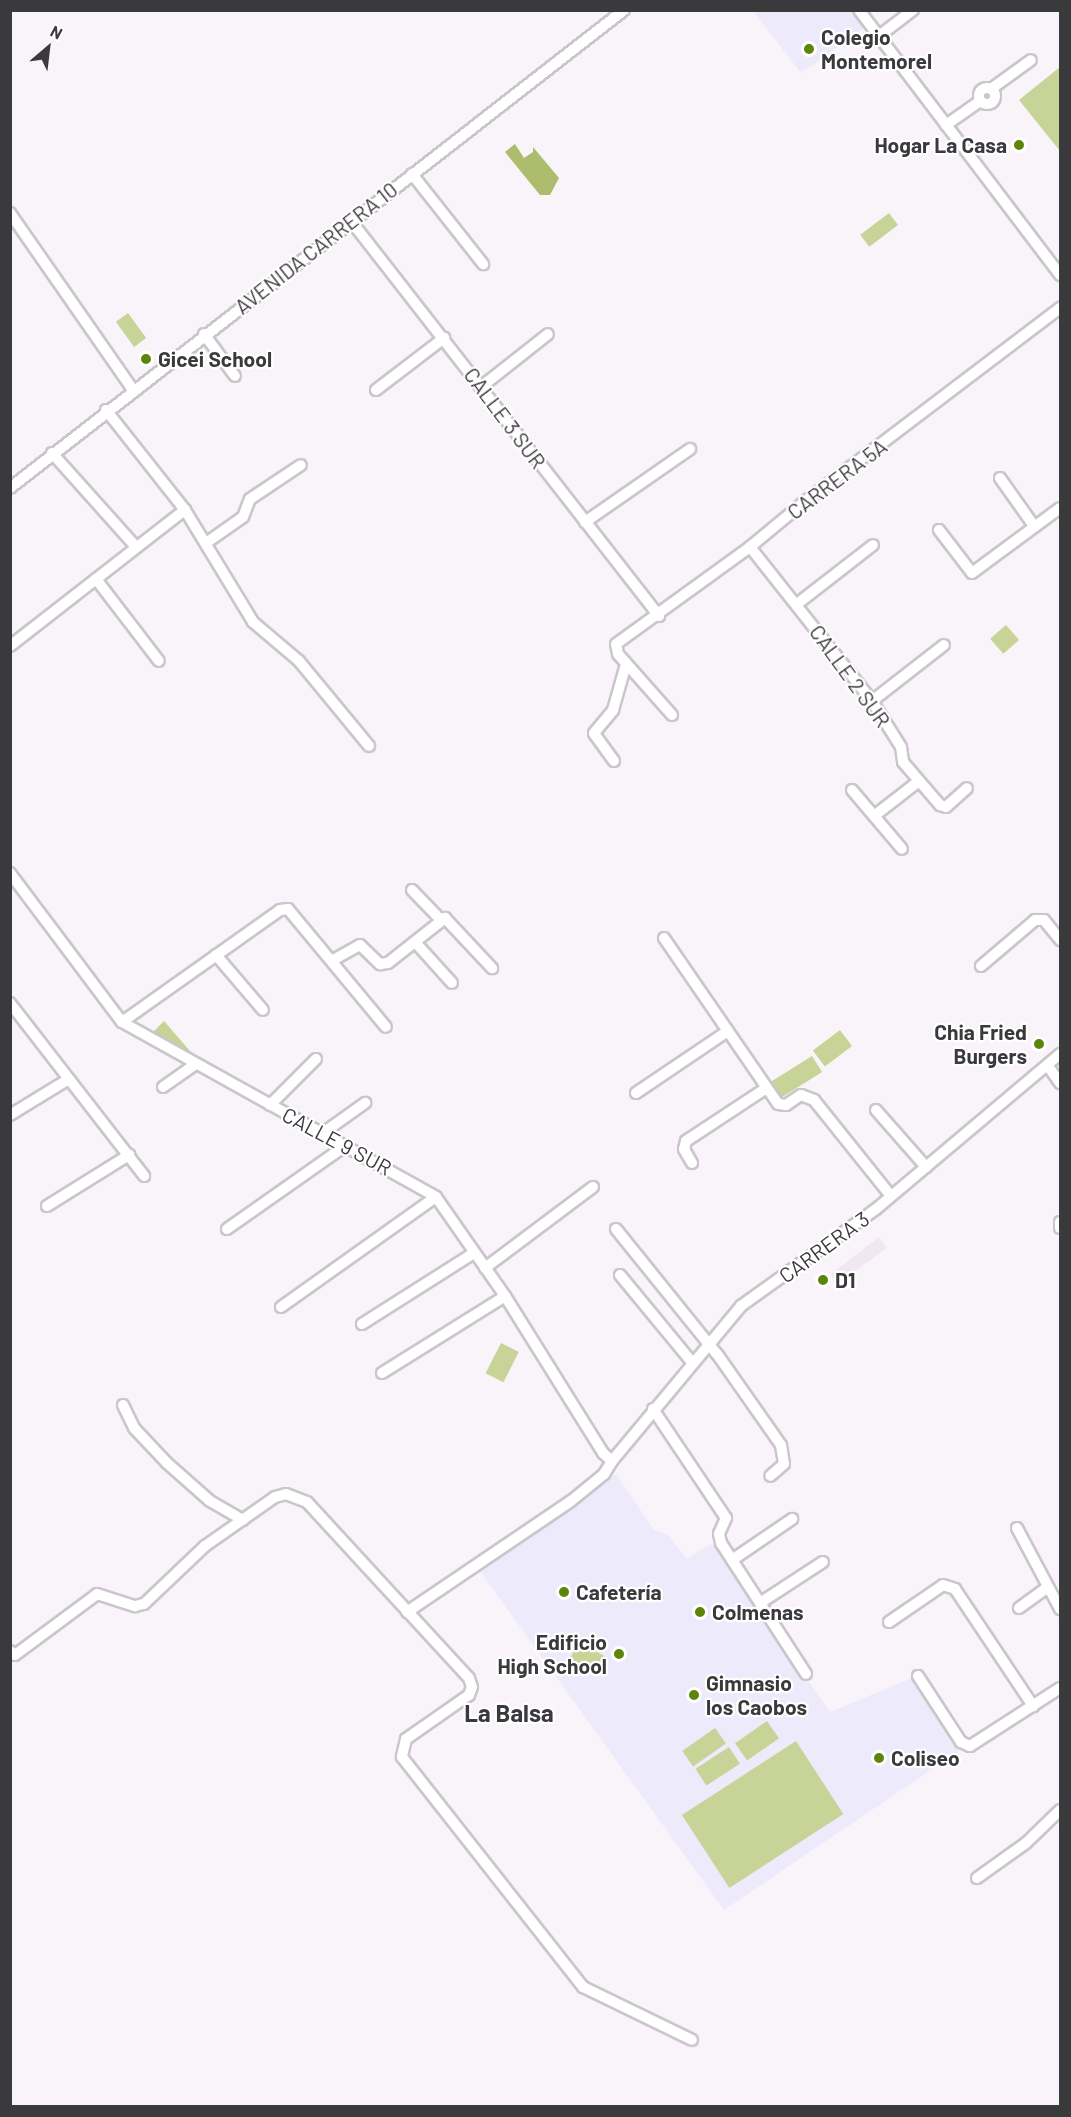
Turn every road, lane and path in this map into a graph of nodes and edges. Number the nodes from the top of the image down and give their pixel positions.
1 (624, 10) edge
2 (860, 10) edge
3 (913, 10) edge
4 (879, 36) junction
5 (1031, 60) dead end
6 (946, 125) junction
7 (412, 174) junction
8 (10, 213) edge
9 (351, 221) junction
10 (483, 264) dead end
11 (1060, 275) edge
12 (1060, 309) edge
13 (204, 334) junction
14 (548, 334) dead end
15 (444, 338) junction
16 (235, 376) dead end
17 (481, 387) junction
18 (133, 390) junction
19 (376, 390) dead end
20 (106, 410) junction
21 (690, 450) dead end
22 (52, 453) junction
23 (301, 465) dead end
24 (1000, 478) dead end
25 (10, 488) edge
26 (1060, 508) edge
27 (185, 510) junction
28 (585, 522) junction
29 (1034, 526) junction
30 (939, 530) dead end
31 (206, 543) junction
32 (873, 545) dead end
33 (136, 547) junction
34 (750, 547) junction
35 (96, 579) junction
36 (797, 604) junction
37 (659, 616) junction
38 (944, 645) dead end
39 (10, 646) edge
40 (159, 661) dead end
41 (626, 664) junction
42 (872, 701) junction
43 (672, 715) dead end
44 (369, 746) dead end
45 (614, 761) dead end
46 (919, 781) junction
47 (967, 788) dead end
48 (852, 790) dead end
49 (874, 816) junction
50 (902, 849) dead end
51 (10, 873) edge
52 (412, 890) dead end
53 (441, 920) junction
54 (664, 938) dead end
55 (1060, 940) edge
56 (415, 942) junction
57 (216, 955) junction
58 (333, 960) junction
59 (981, 966) dead end
60 (492, 968) dead end
61 (452, 983) dead end
62 (12, 1007) edge
63 (263, 1010) dead end
64 (122, 1022) junction
65 (386, 1027) dead end
66 (728, 1031) junction
67 (1060, 1054) edge
68 (316, 1059) dead end
69 (194, 1065) junction
70 (1048, 1066) junction
71 (69, 1079) junction
72 (1060, 1083) edge
73 (163, 1088) dead end
74 (765, 1089) junction
75 (636, 1093) dead end
76 (365, 1103) dead end
77 (270, 1105) junction
78 (876, 1110) dead end
79 (10, 1115) edge
80 (323, 1134) junction
81 (345, 1146) junction
82 (129, 1155) junction
83 (692, 1163) dead end
84 (926, 1167) junction
85 (144, 1176) dead end
86 (593, 1187) dead end
87 (890, 1196) junction
88 (436, 1197) junction
89 (47, 1206) dead end
90 (1060, 1222) edge
91 (1060, 1228) edge
92 (227, 1229) dead end
93 (616, 1229) dead end
94 (474, 1253) junction
95 (485, 1268) junction
96 (620, 1275) dead end
97 (505, 1296) junction
98 (280, 1307) dead end
99 (362, 1324) dead end
100 (707, 1342) junction
101 (691, 1361) junction
102 (382, 1373) dead end
103 (123, 1405) dead end
104 (653, 1409) junction
105 (612, 1461) junction
106 (770, 1476) dead end
107 (792, 1519) dead end
108 (243, 1520) junction
109 (1017, 1528) dead end
110 (732, 1560) junction
111 (824, 1562) dead end
112 (1048, 1587) junction
113 (760, 1603) junction
114 (1019, 1608) dead end
115 (1060, 1608) edge
116 (407, 1612) junction
117 (889, 1622) dead end
118 (10, 1651) edge
119 (806, 1674) dead end
120 (918, 1676) dead end
121 (1060, 1688) edge
122 (1033, 1706) junction
123 (1060, 1810) edge
124 (977, 1878) dead end
125 (692, 2040) dead end

1 - 7 street, AVENIDA CARRERA 10
2 - 4 street
3 - 4 street
4 - 6 street
5 - 6 street
6 - 11 street
7 - 9 street, AVENIDA CARRERA 10
7 - 10 street
8 - 18 street
9 - 13 street, AVENIDA CARRERA 10
9 - 15 street, CALLE 3 SUR
12 - 34 street, CARRERA 5A
13 - 16 street
13 - 18 street, AVENIDA CARRERA 10
14 - 17 street
15 - 17 street, CALLE 3 SUR
15 - 19 street
17 - 28 street, CALLE 3 SUR
18 - 20 street, AVENIDA CARRERA 10
20 - 22 street, AVENIDA CARRERA 10
20 - 27 street
21 - 28 street
22 - 25 street, AVENIDA CARRERA 10
22 - 33 street
23 - 31 street
24 - 29 street
26 - 29 street
27 - 31 street
27 - 33 street
28 - 37 street, CALLE 3 SUR
29 - 30 street
31 - 44 street
32 - 36 street
33 - 35 street
34 - 36 street, CALLE 2 SUR
34 - 37 street, CARRERA 5A
35 - 39 street
35 - 40 street
36 - 42 street, CALLE 2 SUR
37 - 41 street, CARRERA 5A
38 - 42 street
41 - 43 street
41 - 45 street
42 - 46 street, CALLE 2 SUR
46 - 47 street, CALLE 2 SUR
46 - 49 street
48 - 49 street
49 - 50 street
51 - 64 street, CALLE 9 SUR
52 - 53 street
53 - 56 street
53 - 60 street
54 - 66 street
55 - 59 street
56 - 58 street
56 - 61 street
57 - 58 street
57 - 63 street
57 - 64 street
58 - 65 street
62 - 71 street
64 - 69 street, CALLE 9 SUR
66 - 74 street
66 - 75 street
67 - 70 street, CARRERA 3
68 - 77 street
69 - 73 street
69 - 77 street, CALLE 9 SUR
70 - 72 street
70 - 84 street, CARRERA 3
71 - 79 street
71 - 82 street
74 - 83 street
74 - 87 street
76 - 80 street
77 - 80 street, CALLE 9 SUR
78 - 84 street
80 - 81 street, CALLE 9 SUR
81 - 88 street, CALLE 9 SUR
81 - 92 street
82 - 85 street
82 - 89 street
84 - 87 street, CARRERA 3
86 - 95 street
87 - 100 street, CARRERA 3
88 - 94 street, CALLE 9 SUR
88 - 98 street
90 - 91 street
93 - 100 street
94 - 95 street, CALLE 9 SUR
94 - 99 street
95 - 97 street, CALLE 9 SUR
96 - 101 street
97 - 102 street
97 - 105 street, CALLE 9 SUR
100 - 101 street, CARRERA 3
100 - 106 street
101 - 104 street, CARRERA 3
103 - 108 street
104 - 105 street, CARRERA 3
104 - 110 street
105 - 116 street, CARRERA 3
107 - 110 street
108 - 116 street
108 - 118 street
109 - 112 street
110 - 113 street
111 - 113 street
112 - 114 street
112 - 115 street
113 - 119 street
116 - 125 street
117 - 122 street
120 - 122 street
121 - 122 street
123 - 124 street

